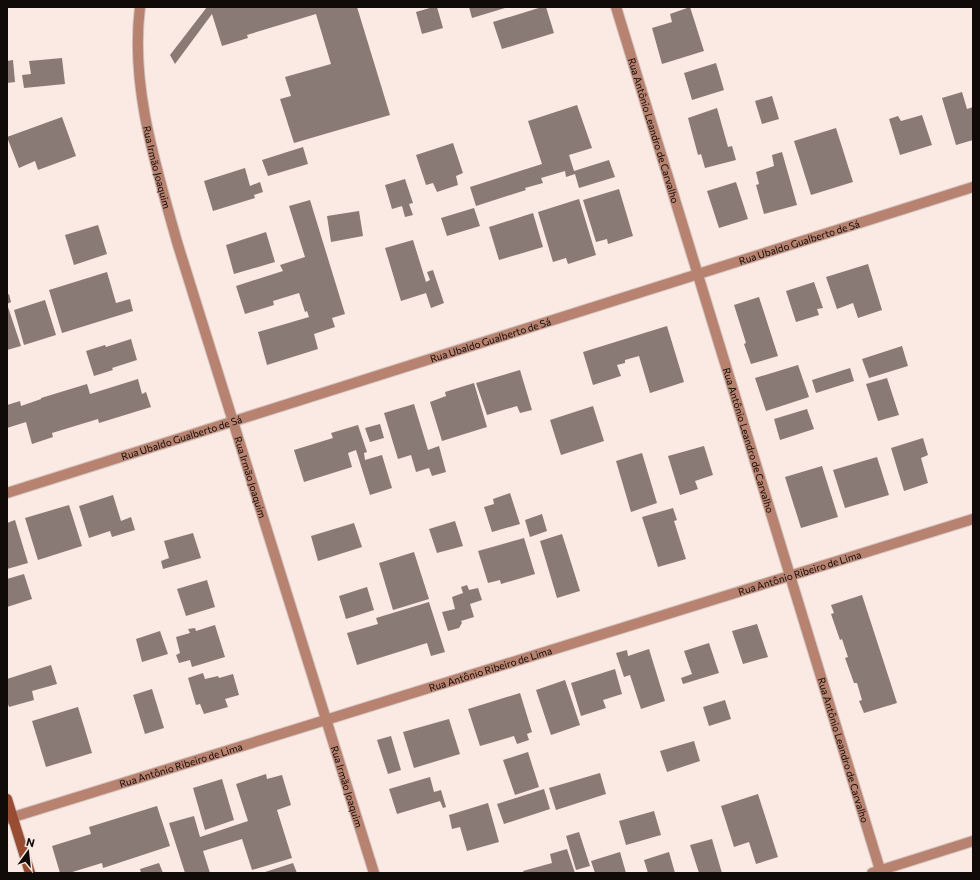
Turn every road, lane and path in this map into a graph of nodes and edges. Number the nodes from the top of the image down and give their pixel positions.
1 (140, 7) edge
2 (616, 7) edge
3 (973, 187) edge
4 (698, 274) junction
5 (233, 422) junction
6 (7, 493) edge
7 (973, 519) edge
8 (790, 576) junction
9 (326, 720) junction
10 (7, 799) edge
11 (10, 818) edge
12 (973, 841) edge
13 (878, 872) edge
14 (30, 873) edge
15 (374, 873) edge

1 - 5 street, Rua Irmão Joaquim
2 - 4 street, Rua Antônio Leandro de Carvalho
3 - 4 street, Rua Ubaldo Gualberto de Sá
4 - 5 street, Rua Ubaldo Gualberto de Sá
4 - 8 street, Rua Antônio Leandro de Carvalho
5 - 6 street, Rua Ubaldo Gualberto de Sá
5 - 9 street, Rua Irmão Joaquim
7 - 8 street, Rua Antônio Ribeiro de Lima
8 - 9 street, Rua Antônio Ribeiro de Lima
8 - 13 street, Rua Antônio Leandro de Carvalho
9 - 11 street, Rua Antônio Ribeiro de Lima
9 - 15 street, Rua Irmão Joaquim
10 - 11 main road
11 - 14 main road
12 - 13 street

